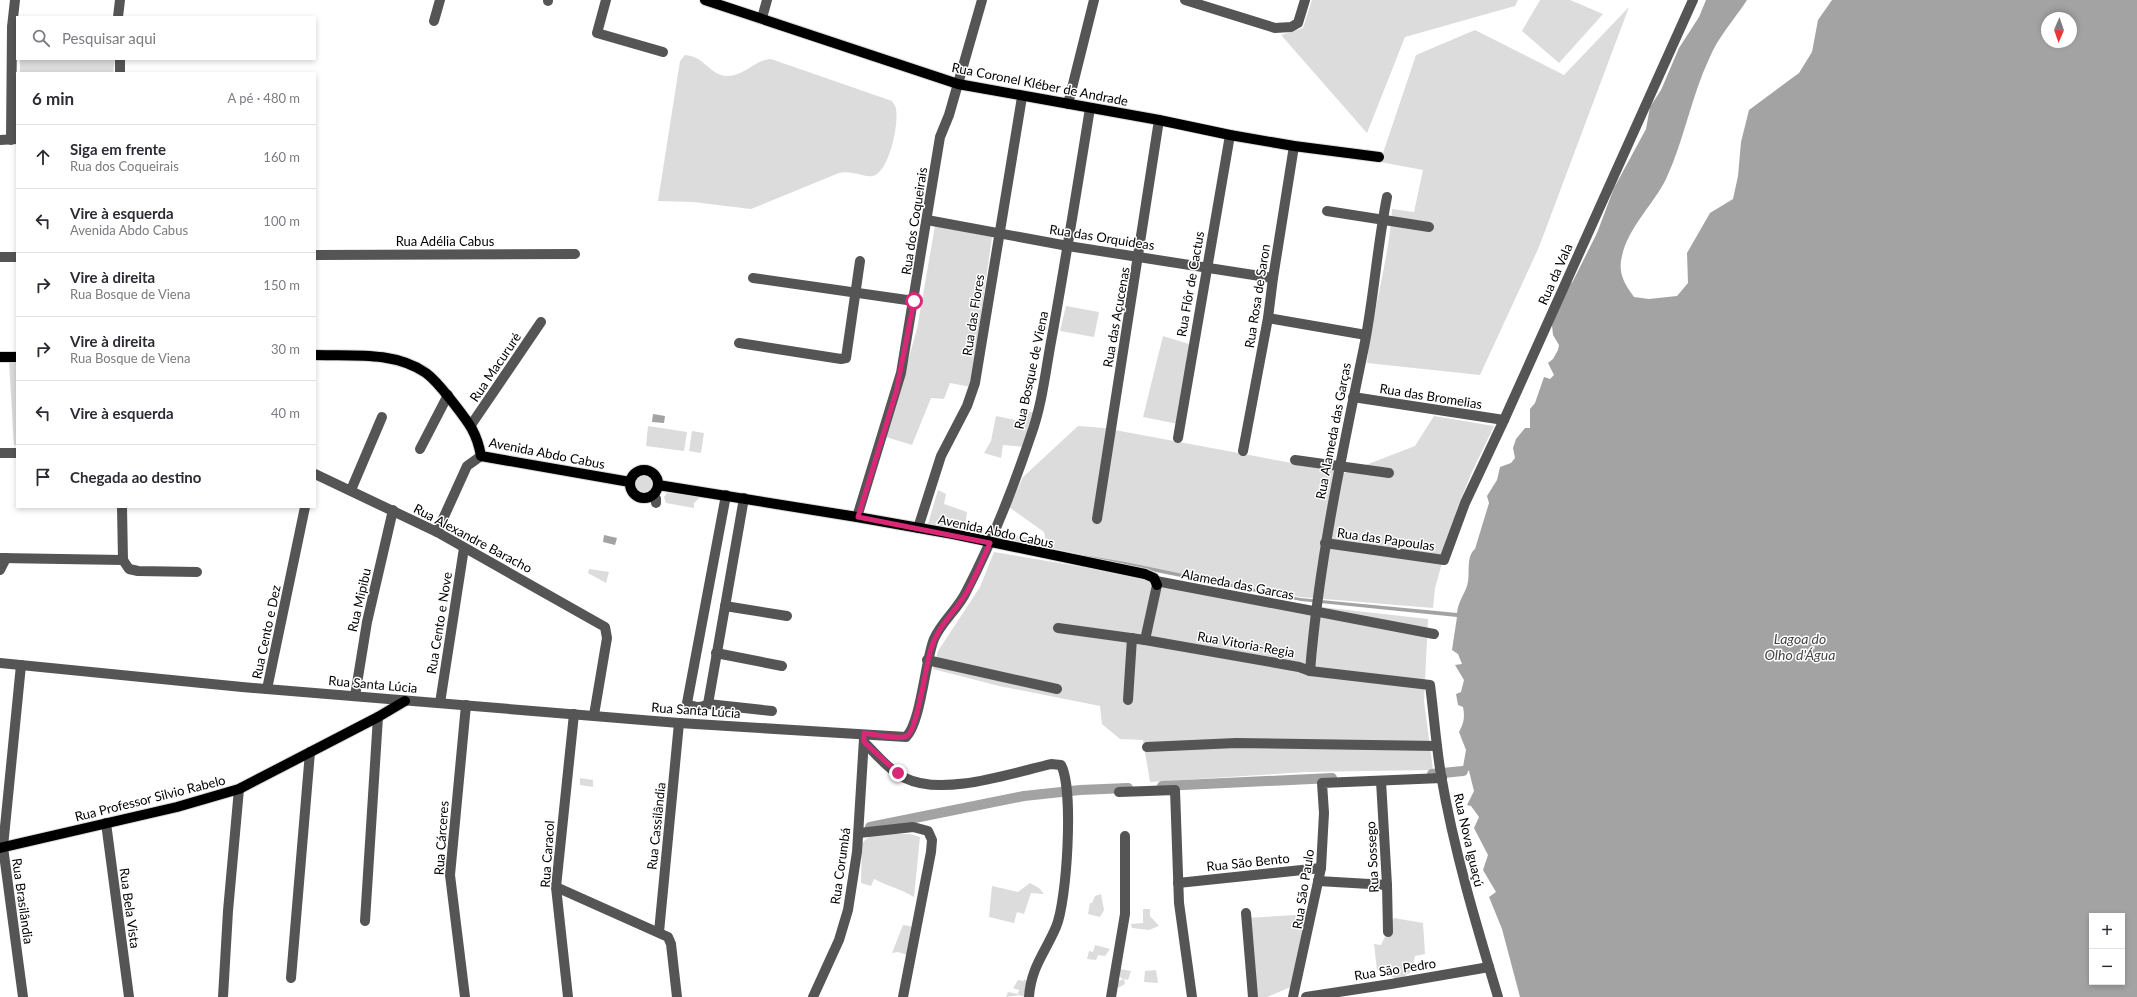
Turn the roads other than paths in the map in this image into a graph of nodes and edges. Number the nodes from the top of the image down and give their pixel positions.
1 (15, 0) edge
2 (120, 0) edge
3 (440, 0) edge
4 (606, 0) edge
5 (705, 0) edge
6 (767, 0) edge
7 (982, 0) edge
8 (1094, 0) edge
9 (1185, 0) edge
10 (1305, 0) edge
11 (1693, 0) edge
12 (118, 16) edge
13 (762, 18) junction
14 (434, 21) dead end
15 (663, 52) dead end
16 (120, 60) edge
17 (120, 72) edge
18 (958, 84) junction
19 (1022, 97) junction
20 (1068, 104) junction
21 (1090, 108) junction
22 (1160, 120) junction
23 (1230, 135) junction
24 (14, 139) edge
25 (0, 140) edge
26 (1294, 146) junction
27 (1379, 157) dead end
28 (1387, 197) dead end
29 (1327, 211) dead end
30 (927, 220) junction
31 (1383, 220) junction
32 (1429, 227) dead end
33 (998, 233) junction
34 (1068, 246) junction
35 (575, 254) dead end
36 (316, 255) edge
37 (1139, 256) junction
38 (0, 257) edge
39 (16, 257) edge
40 (860, 261) dead end
41 (1206, 268) junction
42 (753, 278) dead end
43 (1273, 278) junction
44 (857, 293) junction
45 (914, 301) junction
46 (1268, 318) junction
47 (541, 322) dead end
48 (1366, 335) junction
49 (739, 343) dead end
50 (316, 355) edge
51 (0, 357) edge
52 (16, 357) edge
53 (448, 395) junction
54 (1354, 397) junction
55 (382, 417) dead end
56 (1504, 420) junction
57 (471, 425) junction
58 (1178, 438) dead end
59 (420, 449) dead end
60 (1244, 451) dead end
61 (0, 453) edge
62 (16, 453) edge
63 (481, 456) junction
64 (1295, 460) dead end
65 (1339, 467) junction
66 (1390, 473) dead end
67 (316, 474) edge
68 (630, 482) junction
69 (658, 485) junction
70 (351, 490) junction
71 (726, 495) junction
72 (744, 498) junction
73 (122, 508) edge
74 (305, 508) edge
75 (393, 510) junction
76 (858, 517) junction
77 (1097, 519) dead end
78 (918, 528) junction
79 (437, 532) junction
80 (990, 543) junction
81 (1325, 543) junction
82 (464, 548) junction
83 (3, 558) edge
84 (123, 560) junction
85 (1444, 560) joint
86 (0, 570) edge
87 (197, 572) dead end
88 (1156, 583) junction
89 (725, 606) junction
90 (1315, 611) junction
91 (787, 616) dead end
92 (1058, 628) dead end
93 (1434, 634) dead end
94 (1132, 638) junction
95 (1145, 640) junction
96 (716, 653) junction
97 (927, 660) junction
98 (0, 663) edge
99 (21, 665) junction
100 (782, 666) dead end
101 (1310, 671) junction
102 (1430, 685) joint
103 (1058, 688) dead end
104 (267, 689) junction
105 (355, 696) junction
106 (1128, 700) dead end
107 (405, 701) junction
108 (440, 702) junction
109 (708, 704) junction
110 (466, 705) junction
111 (772, 711) dead end
112 (574, 714) junction
113 (594, 715) junction
114 (378, 717) junction
115 (679, 723) junction
116 (864, 737) junction
117 (1437, 746) junction
118 (1147, 747) dead end
119 (310, 752) junction
120 (1442, 778) junction
121 (1381, 781) junction
122 (239, 790) junction
123 (1119, 792) dead end
124 (106, 823) junction
125 (859, 833) junction
126 (1125, 836) dead end
127 (2, 848) edge
128 (1321, 868) junction
129 (1318, 881) junction
130 (1178, 883) junction
131 (1387, 884) junction
132 (556, 887) junction
133 (1246, 913) dead end
134 (365, 921) dead end
135 (659, 932) junction
136 (1388, 932) dead end
137 (1489, 966) junction
138 (291, 978) dead end
139 (23, 997) edge
140 (129, 997) edge
141 (224, 997) edge
142 (466, 997) edge
143 (568, 997) edge
144 (677, 997) edge
145 (813, 997) edge
146 (903, 997) edge
147 (1029, 997) edge
148 (1111, 997) edge
149 (1192, 997) edge
150 (1254, 997) edge
151 (1294, 997) edge
152 (1306, 997) edge
153 (1498, 997) edge

1 - 24 street
2 - 12 street
3 - 14 street
4 - 15 street
5 - 13 main road, Rua Coronel Kléber de Andrade
6 - 13 street
7 - 18 street, Rua dos Coqueirais
8 - 20 street
9 - 10 street
11 - 56 street, Rua da Vala
13 - 18 main road, Rua Coronel Kléber de Andrade
16 - 17 street
18 - 19 main road, Rua Coronel Kléber de Andrade
18 - 30 street, Rua dos Coqueirais
19 - 20 main road, Rua Coronel Kléber de Andrade
19 - 33 street, Rua das Flores
20 - 21 main road, Rua Coronel Kléber de Andrade
21 - 22 main road, Rua Coronel Kléber de Andrade
21 - 34 street, Rua Bosque de Viena
22 - 23 main road, Rua Coronel Kléber de Andrade
22 - 37 street, Rua das Açucenas
23 - 26 main road, Rua Coronel Kléber de Andrade
23 - 41 street, Rua Flôr de Cactus
24 - 25 street
26 - 27 main road, Rua Coronel Kléber de Andrade
26 - 43 street, Rua Rosa de Saron
28 - 31 street, Rua Alameda das Garças
29 - 31 street
30 - 33 street, Rua das Orquideas
30 - 45 street, Rua dos Coqueirais
31 - 32 street
31 - 48 street, Rua Alameda das Garças
33 - 34 street, Rua das Orquideas
33 - 78 street, Rua das Flores
34 - 37 street, Rua das Orquideas
34 - 80 street, Rua Bosque de Viena
35 - 36 street, Rua Adélia Cabus
37 - 41 street, Rua das Orquideas
37 - 77 street, Rua das Açucenas
38 - 39 street
40 - 44 street
41 - 43 street, Rua das Orquideas
41 - 58 street, Rua Flôr de Cactus
42 - 44 street
43 - 46 street, Rua Rosa de Saron
44 - 45 street
44 - 49 street
45 - 76 street, Rua dos Coqueirais
46 - 48 street
46 - 60 street, Rua Rosa de Saron
47 - 57 street, Rua Macururé
48 - 54 street, Rua Alameda das Garças
50 - 53 main road, Avenida Abdo Cabus
51 - 52 main road
53 - 57 main road, Avenida Abdo Cabus
53 - 59 street
54 - 56 street, Rua das Bromelias
54 - 65 street, Rua Alameda das Garças
55 - 70 street
56 - 85 street, Rua da Vala
57 - 63 main road, Avenida Abdo Cabus
61 - 62 street
63 - 68 main road, Avenida Abdo Cabus
63 - 79 street
64 - 65 street
65 - 66 street
65 - 81 street, Rua Alameda das Garças
67 - 70 street, Rua Alexandre Baracho
68 - 69 main road
68 - 69 main road
69 - 71 main road, Avenida Abdo Cabus
70 - 75 street, Rua Alexandre Baracho
71 - 72 main road, Avenida Abdo Cabus
71 - 109 street
72 - 76 main road, Avenida Abdo Cabus
72 - 89 street
73 - 84 street
74 - 104 street, Rua Cento e Dez
75 - 79 street, Rua Alexandre Baracho
75 - 105 street, Rua Mipibu
76 - 78 main road, Avenida Abdo Cabus
78 - 80 main road, Avenida Abdo Cabus
79 - 82 street, Rua Alexandre Baracho
80 - 88 main road, Avenida Abdo Cabus
80 - 97 street, Rua Bosque de Viena
81 - 85 street, Rua das Papoulas
81 - 90 street, Rua Alameda das Garças
82 - 108 street, Rua Cento e Nove
82 - 113 street, Rua Alexandre Baracho
83 - 84 street
83 - 86 street
84 - 87 street
88 - 90 street, Alameda das Garcas
88 - 95 street
89 - 91 street
89 - 96 street
90 - 93 street, Alameda das Garcas
90 - 101 street, Rua Alameda das Garças
92 - 94 street, Rua Vitoria-Regia
94 - 95 street, Rua Vitoria-Regia
94 - 106 street
95 - 101 street, Rua Vitoria-Regia
96 - 100 street
96 - 109 street
97 - 103 street
97 - 116 street, Rua Bosque de Viena
98 - 99 street, Rua Santa Lúcia
99 - 104 street, Rua Santa Lúcia
99 - 127 street, Rua Brasilândia
101 - 102 street, Rua Vitoria-Regia
102 - 117 street, Rua Nova Iguaçú
104 - 105 street, Rua Santa Lúcia
105 - 107 street, Rua Santa Lúcia
107 - 108 street, Rua Santa Lúcia
107 - 114 main road, Rua Professor Silvio Rabelo
108 - 110 street, Rua Santa Lúcia
109 - 111 street
110 - 112 street, Rua Santa Lúcia
110 - 142 street, Rua Cárceres
112 - 113 street, Rua Santa Lúcia
112 - 132 street, Rua Caracol
113 - 115 street, Rua Santa Lúcia
114 - 119 main road, Rua Professor Silvio Rabelo
114 - 134 street
115 - 116 street, Rua Santa Lúcia
115 - 135 street, Rua Cassilândia
116 - 125 street, Rua Corumbá
116 - 147 street
117 - 118 street
117 - 120 street, Rua Nova Iguaçú
119 - 122 main road, Rua Professor Silvio Rabelo
119 - 138 street
120 - 121 street
120 - 137 street, Rua Nova Iguaçú
121 - 128 street, Rua São Paulo
121 - 131 street, Rua Sossego
122 - 124 main road, Rua Professor Silvio Rabelo
122 - 141 street
123 - 130 street
124 - 127 main road, Rua Professor Silvio Rabelo
124 - 140 street, Rua Bela Vista
125 - 145 street, Rua Corumbá
125 - 146 street
126 - 148 street
127 - 139 street, Rua Brasilândia
128 - 129 street, Rua São Paulo
128 - 130 street, Rua São Bento
129 - 131 street
129 - 151 street, Rua São Paulo
130 - 149 street
131 - 136 street, Rua Sossego
132 - 135 street
132 - 143 street, Rua Caracol
133 - 150 street
135 - 144 street
137 - 152 street, Rua São Pedro
137 - 153 street, Rua Nova Iguaçú

